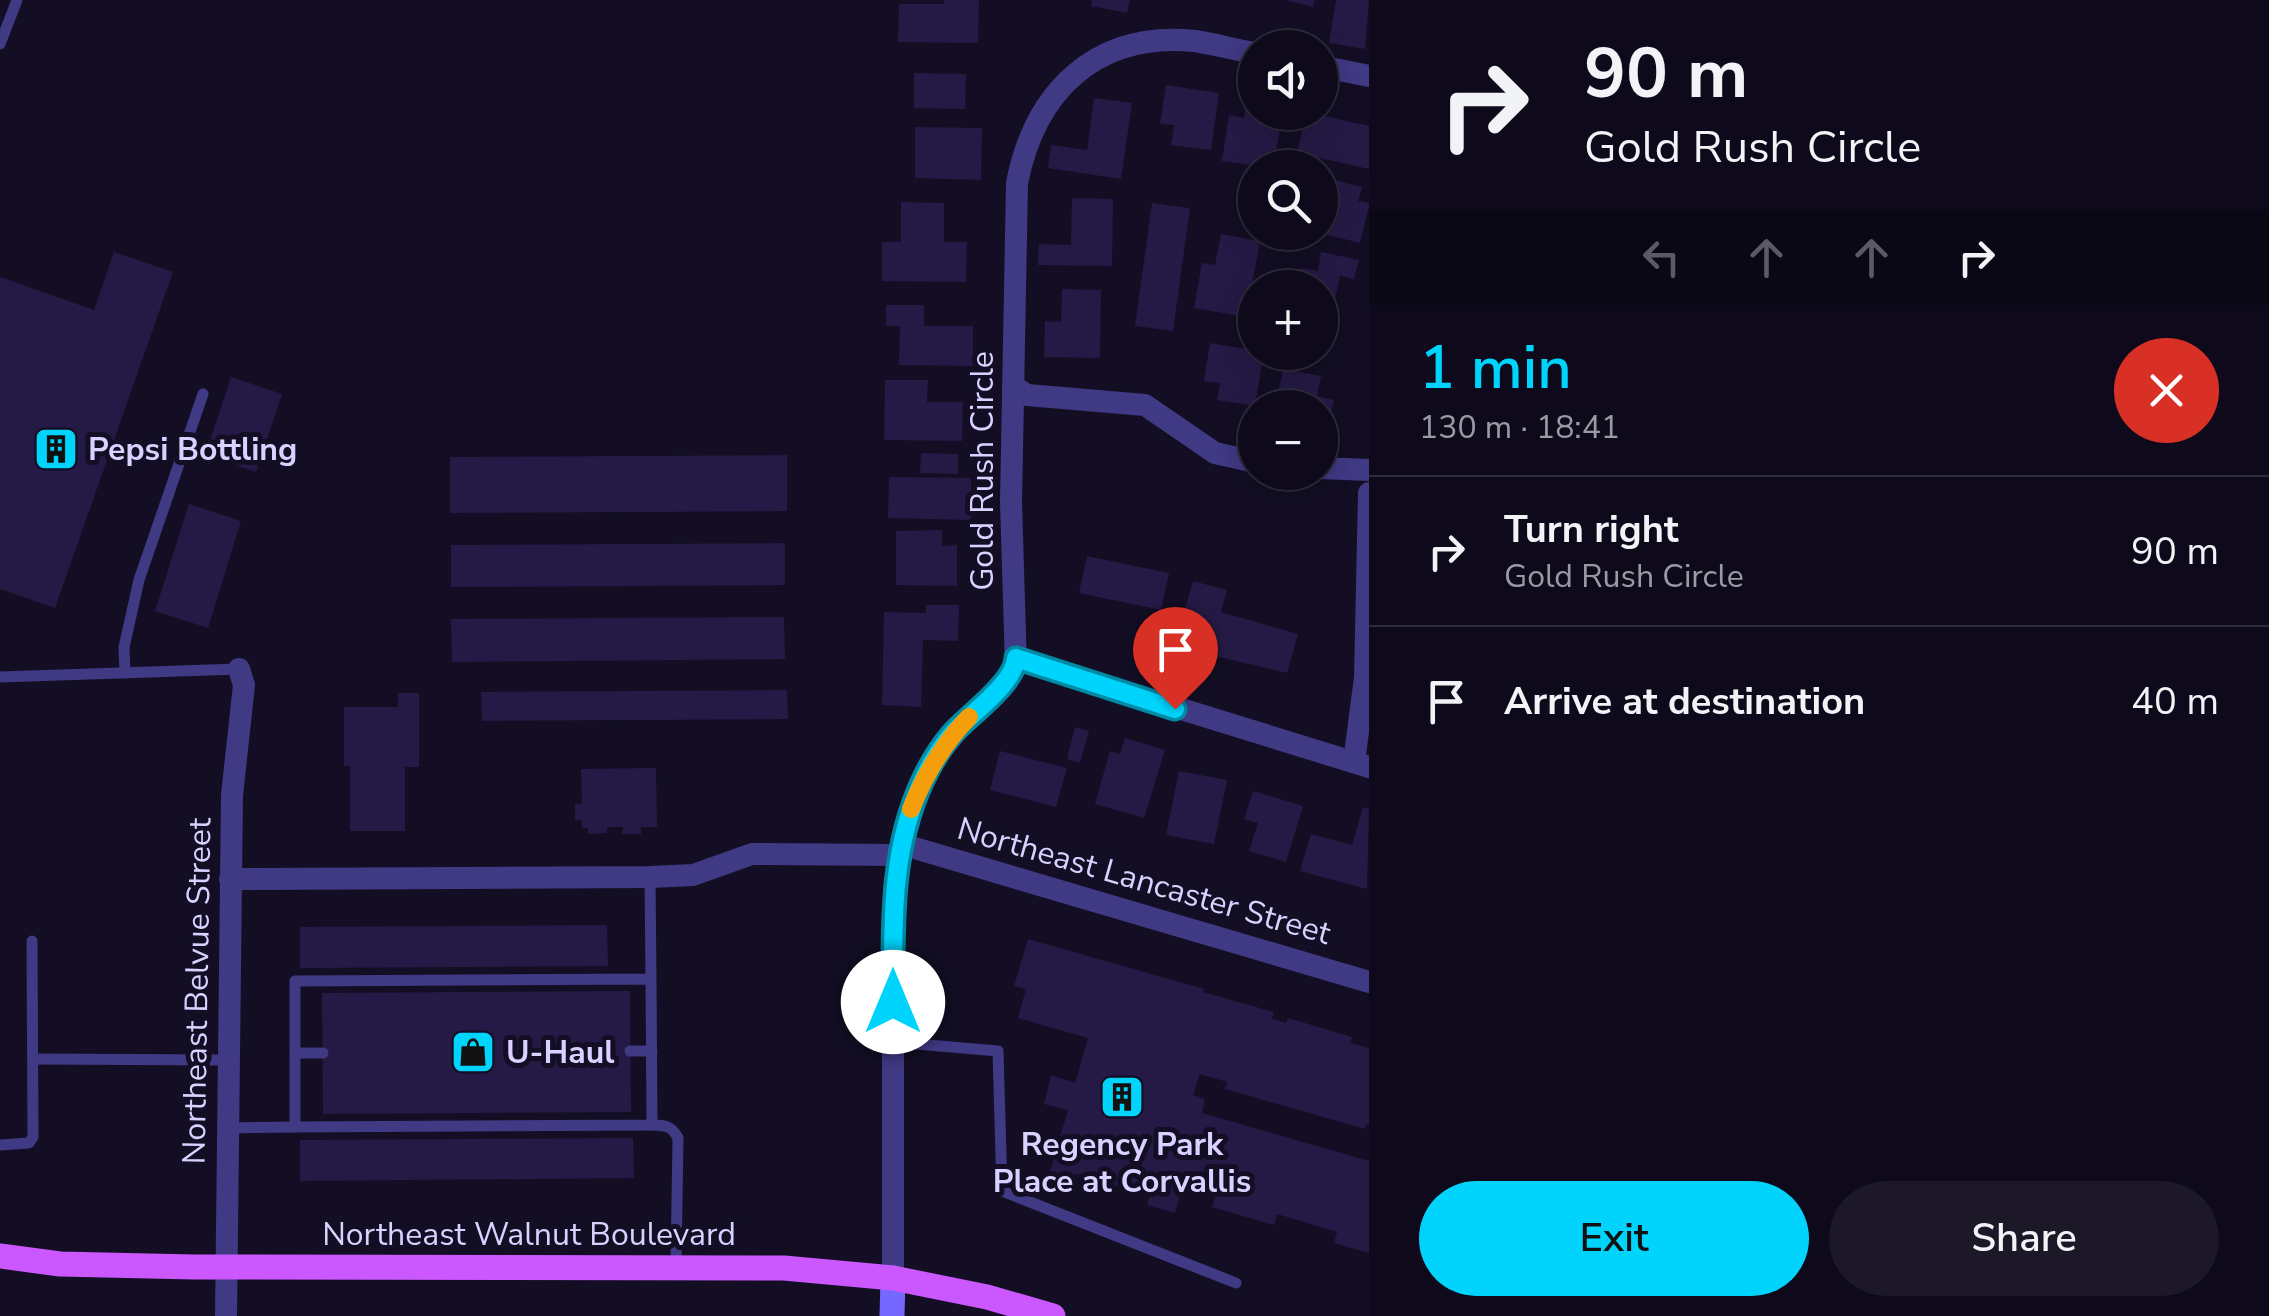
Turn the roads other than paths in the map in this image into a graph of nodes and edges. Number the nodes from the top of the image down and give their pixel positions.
1 (17, 0) edge
2 (0, 44) edge
3 (1238, 50) edge
4 (1338, 70) edge
5 (1369, 76) edge
6 (1014, 386) junction
7 (203, 394) dead end
8 (1238, 458) edge
9 (1338, 469) edge
10 (1369, 470) edge
11 (1369, 493) edge
12 (1016, 658) junction
13 (239, 669) joint
14 (125, 673) junction
15 (0, 677) edge
16 (1362, 764) edge
17 (900, 850) junction
18 (650, 877) junction
19 (230, 879) junction
20 (32, 941) dead end
21 (651, 979) junction
22 (1369, 982) edge
23 (893, 1042) junction
24 (630, 1051) dead end
25 (652, 1051) junction
26 (295, 1052) junction
27 (323, 1052) dead end
28 (33, 1059) junction
29 (227, 1060) junction
30 (652, 1125) junction
31 (296, 1127) junction
32 (227, 1128) junction
33 (0, 1144) edge
34 (0, 1256) edge
35 (676, 1265) junction
36 (228, 1266) junction
37 (892, 1278) junction
38 (1236, 1283) dead end
39 (226, 1316) edge
40 (892, 1316) edge
41 (1053, 1316) edge

1 - 2 lane
3 - 6 street, Gold Rush Circle
4 - 5 street
6 - 8 street
6 - 12 street, Gold Rush Circle
7 - 14 lane
9 - 10 street
11 - 16 street
12 - 16 street
12 - 17 street
13 - 14 lane
13 - 19 street, Northeast Belvue Street
14 - 15 lane
17 - 18 street, Northeast Lancaster Street
17 - 22 street, Northeast Lancaster Street
17 - 23 street
18 - 19 street, Northeast Lancaster Street
18 - 21 lane
19 - 29 street, Northeast Belvue Street
20 - 28 lane
21 - 25 lane
21 - 26 lane
23 - 37 street
23 - 38 lane
24 - 25 lane
25 - 30 lane
26 - 27 lane
26 - 31 lane
28 - 29 lane
28 - 33 lane
29 - 32 street, Northeast Belvue Street
30 - 31 lane
30 - 35 lane
31 - 32 lane
32 - 36 street, Northeast Belvue Street
34 - 36 main road, Northeast Walnut Boulevard
35 - 36 main road, Northeast Walnut Boulevard
35 - 37 main road, Northeast Walnut Boulevard
36 - 39 street, Northeast Belvue Street
37 - 40 street
37 - 41 main road, Northeast Walnut Boulevard

